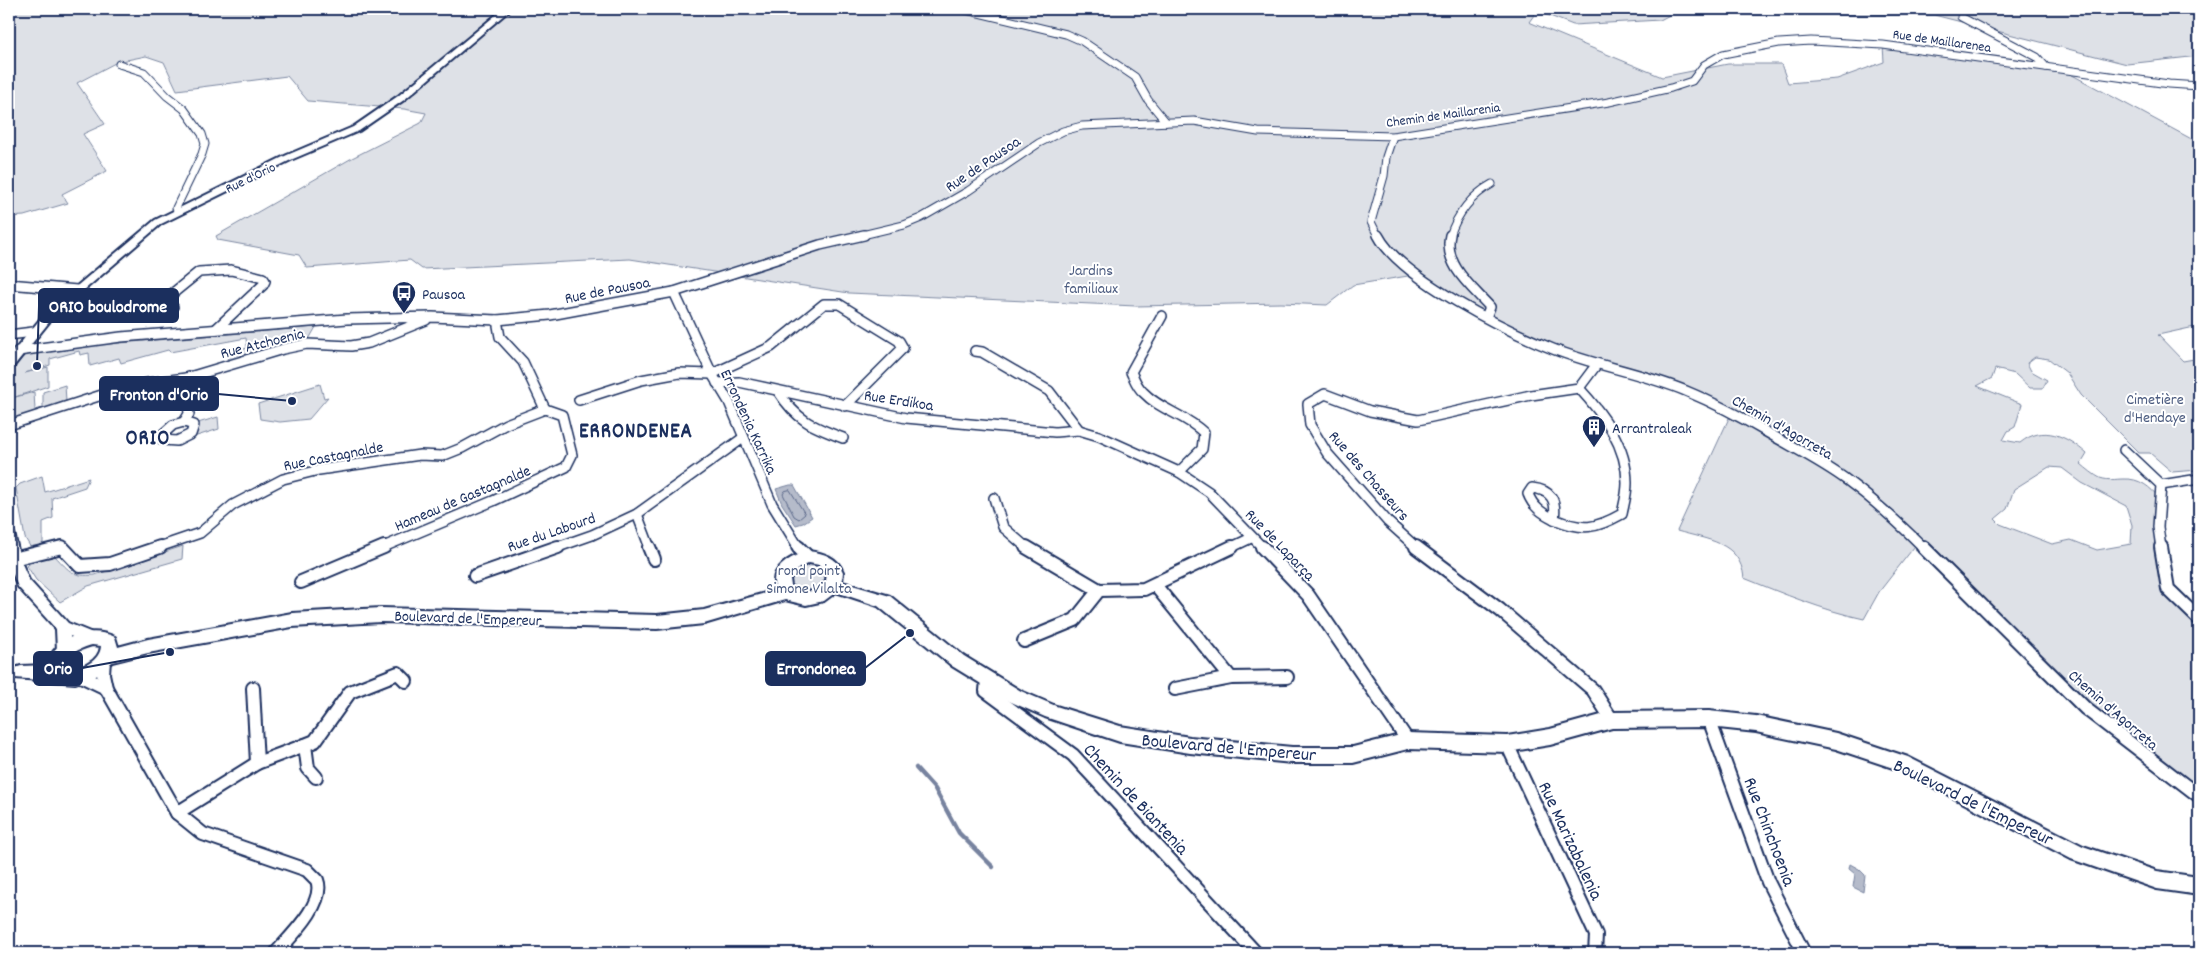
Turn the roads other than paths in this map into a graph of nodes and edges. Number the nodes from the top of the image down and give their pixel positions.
1 (507, 9) edge
2 (962, 9) edge
3 (1961, 17) dead end
4 (118, 64) dead end
5 (2046, 67) junction
6 (1692, 81) joint
7 (2199, 86) edge
8 (1166, 122) junction
9 (1393, 136) junction
10 (1492, 184) dead end
11 (177, 211) junction
12 (9, 284) edge
13 (77, 290) junction
14 (674, 292) junction
15 (173, 307) dead end
16 (1162, 316) dead end
17 (432, 317) junction
18 (1486, 317) junction
19 (497, 320) junction
20 (216, 330) junction
21 (33, 332) junction
22 (9, 335) edge
23 (18, 351) junction
24 (974, 351) dead end
25 (9, 364) edge
26 (1597, 364) junction
27 (186, 378) junction
28 (714, 379) junction
29 (1579, 388) junction
30 (778, 391) junction
31 (579, 400) dead end
32 (845, 406) junction
33 (545, 409) junction
34 (184, 422) dead end
35 (9, 426) edge
36 (1079, 430) junction
37 (743, 438) junction
38 (843, 438) dead end
39 (2124, 450) dead end
40 (1179, 472) junction
41 (2199, 479) edge
42 (2161, 485) junction
43 (994, 498) dead end
44 (637, 514) junction
45 (1554, 519) dead end
46 (9, 536) edge
47 (1251, 538) junction
48 (808, 557) junction
49 (654, 559) dead end
50 (11, 560) edge
51 (475, 576) dead end
52 (302, 582) dead end
53 (832, 585) junction
54 (1155, 585) junction
55 (1099, 590) junction
56 (787, 593) junction
57 (2199, 619) edge
58 (63, 627) junction
59 (90, 638) junction
60 (1024, 641) dead end
61 (107, 654) junction
62 (60, 660) junction
63 (15, 674) edge
64 (79, 675) junction
65 (1231, 678) junction
66 (1286, 678) dead end
67 (987, 680) junction
68 (406, 681) dead end
69 (106, 688) junction
70 (254, 688) dead end
71 (1175, 689) dead end
72 (1709, 719) junction
73 (1612, 720) junction
74 (1408, 740) junction
75 (1507, 744) junction
76 (305, 745) junction
77 (257, 763) junction
78 (316, 777) dead end
79 (2199, 796) edge
80 (177, 813) junction
81 (2199, 886) edge
82 (276, 953) edge
83 (1256, 953) edge
84 (1595, 953) edge
85 (1804, 953) edge

1 - 11 street, Rue d'Orio
2 - 8 street
3 - 5 street
4 - 11 street
5 - 6 street, Rue de Maillarenea
5 - 7 street, Rue de Maillarenea
6 - 9 street, Chemin de Maillarenia
8 - 9 street, Chemin de Maillarenia
8 - 14 street, Rue de Pausoa
9 - 18 street, Chemin d'Agorreta
10 - 18 street
11 - 13 street, Rue d'Orio
12 - 13 street
13 - 21 street, Rue d'Orio
14 - 19 street, Rue de Pausoa
14 - 28 street, Errondenia Karrika
15 - 20 street
16 - 40 street
17 - 19 street, Rue de Pausoa
17 - 20 street, Rue de Pausoa
17 - 27 street, Rue Atchoenia
18 - 26 street, Chemin d'Agorreta
19 - 33 street
20 - 23 street, Rue de Pausoa
21 - 22 street
21 - 23 street, Rue d'Orio
23 - 25 street, Rue d'Orio
24 - 36 street
26 - 29 street
26 - 79 street, Chemin d'Agorreta
27 - 34 street
27 - 35 street, Rue Atchoenia
28 - 30 street, Rue Erdikoa
28 - 31 street, Rue Erdikoa
28 - 32 street
28 - 37 street, Errondenia Karrika
29 - 45 street
29 - 73 street, Rue des Chasseurs
30 - 32 street, Rue Erdikoa
30 - 38 street
32 - 36 street, Rue Erdikoa
33 - 50 street, Rue Castagnalde
33 - 52 street, Hameau de Gastagnalde
36 - 40 street, Rue de Laparça
37 - 44 street, Rue du Labourd
37 - 48 street, Errondenia Karrika
39 - 42 street
40 - 47 street, Rue de Laparça
41 - 42 street
42 - 57 street
43 - 55 street
44 - 49 street
44 - 51 street, Rue du Labourd
46 - 50 street
47 - 54 street
47 - 74 street, Rue de Laparça
48 - 53 main road
48 - 56 main road
50 - 58 street
53 - 56 main road, Boulevard de l'Empereur
53 - 67 main road, Boulevard de l'Empereur
54 - 55 street
54 - 65 street
55 - 60 street
56 - 61 main road, Boulevard de l'Empereur
58 - 59 street
58 - 62 street
59 - 61 main road
59 - 62 main road
61 - 64 main road, Boulevard de l'Empereur
61 - 69 street
62 - 63 main road
62 - 64 main road
64 - 69 street
65 - 66 street
65 - 71 street
67 - 74 main road, Boulevard de l'Empereur
67 - 83 street, Chemin de Biantenia
68 - 76 street
69 - 80 street
70 - 77 street
72 - 73 main road, Boulevard de l'Empereur
72 - 81 main road, Boulevard de l'Empereur
72 - 85 street, Rue Chinchoenia
73 - 75 main road, Boulevard de l'Empereur
74 - 75 main road, Boulevard de l'Empereur
75 - 84 street, Rue Marizabalenia
76 - 77 street
76 - 78 street
77 - 80 street
80 - 82 street

